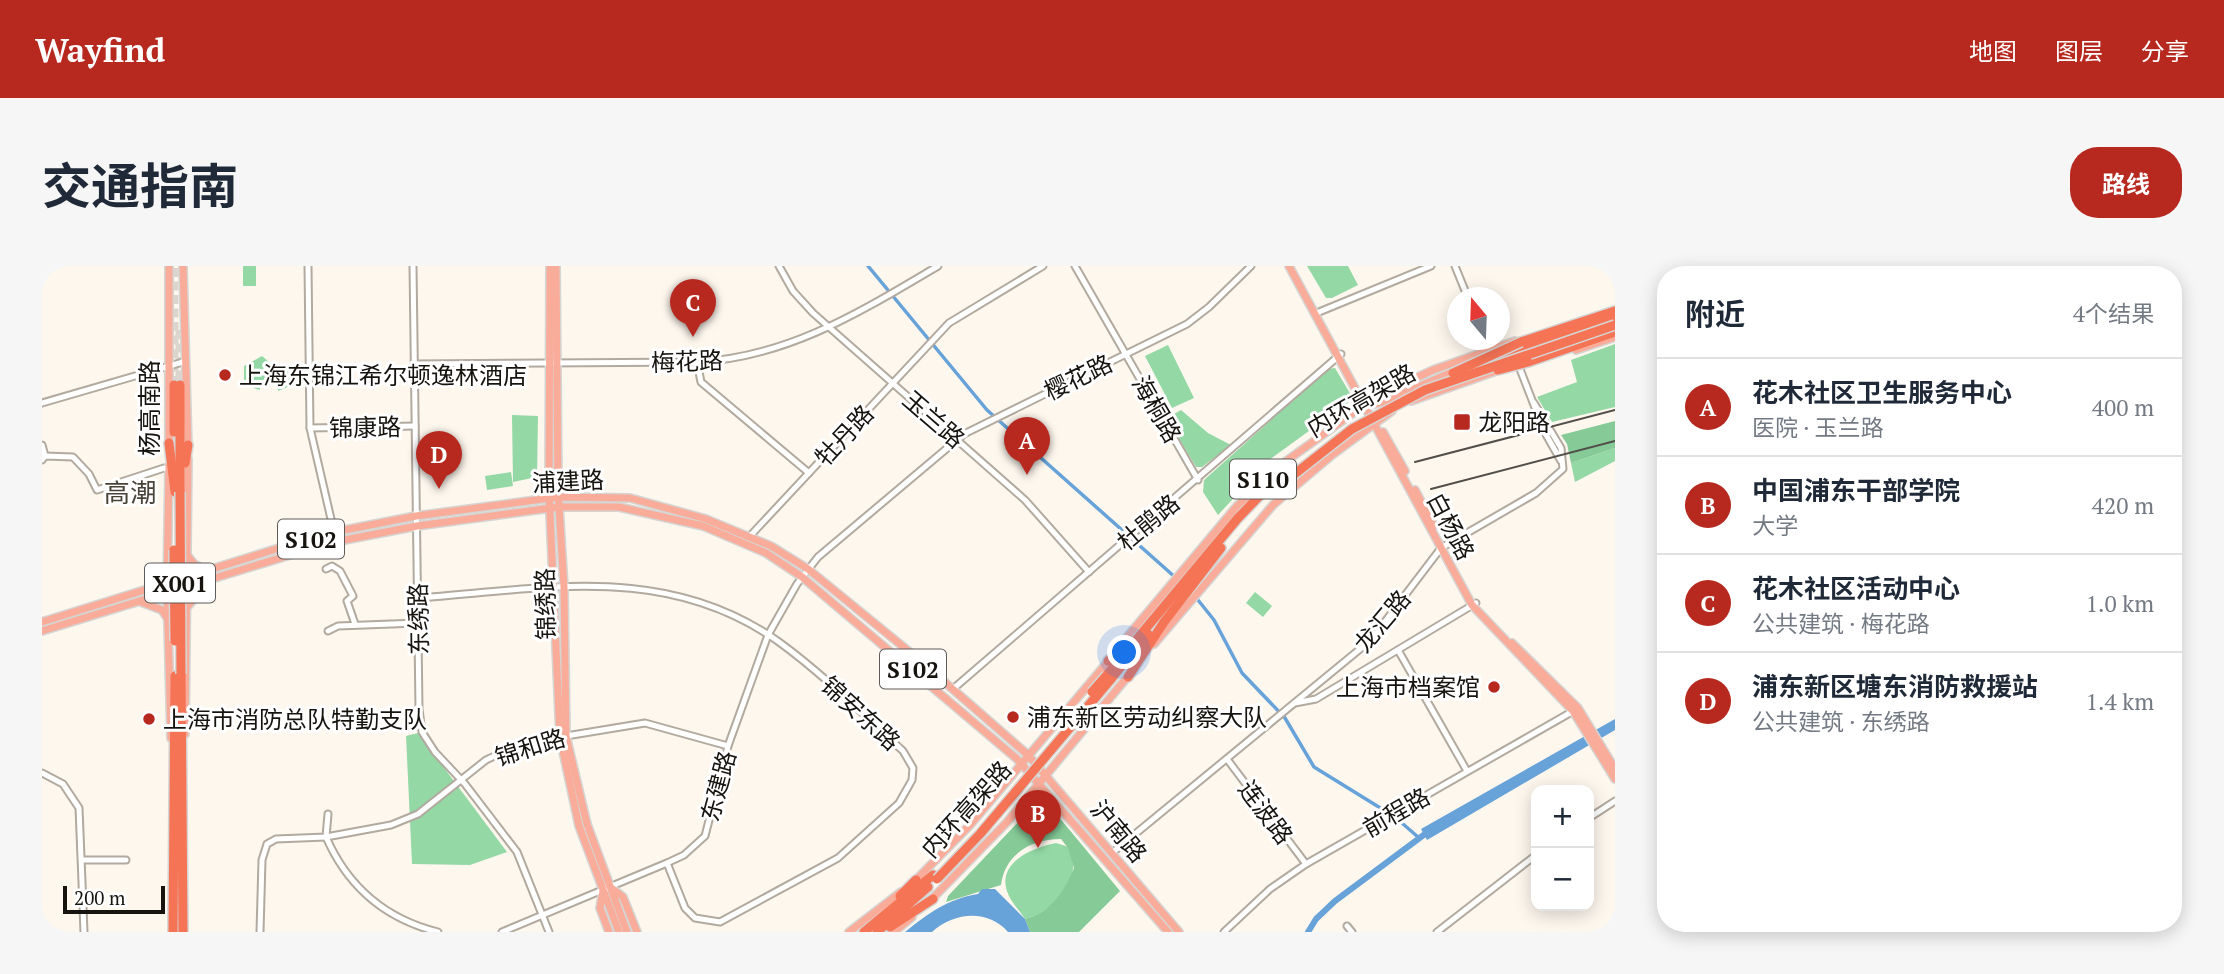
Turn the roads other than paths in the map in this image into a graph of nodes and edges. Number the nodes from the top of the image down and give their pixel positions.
1 (169, 266) edge
2 (183, 266) edge
3 (308, 266) edge
4 (413, 266) edge
5 (550, 266) edge
6 (556, 266) edge
7 (779, 266) edge
8 (938, 266) edge
9 (1043, 266) edge
10 (1074, 266) edge
11 (1251, 266) edge
12 (1292, 266) edge
13 (1431, 266) edge
14 (1455, 266) edge
15 (1464, 287) edge
16 (1615, 309) edge
17 (1319, 312) junction
18 (1615, 318) edge
19 (1615, 326) edge
20 (830, 328) junction
21 (1615, 335) edge
22 (1510, 342) edge
23 (1523, 348) junction
24 (1487, 350) edge
25 (1125, 354) junction
26 (1534, 354) junction
27 (1340, 355) junction
28 (1474, 356) junction
29 (183, 362) junction
30 (697, 362) junction
31 (414, 364) junction
32 (554, 364) junction
33 (169, 366) junction
34 (1473, 366) junction
35 (1502, 369) junction
36 (1520, 369) junction
37 (1458, 378) junction
38 (893, 383) junction
39 (177, 385) tunnel mouth
40 (42, 403) edge
41 (1404, 404) junction
42 (1367, 405) junction
43 (1377, 424) junction
44 (415, 426) junction
45 (310, 428) junction
46 (957, 439) junction
47 (169, 443) junction
48 (42, 445) edge
49 (188, 445) junction
50 (44, 458) edge
51 (164, 468) dead end
52 (809, 472) junction
53 (1198, 480) junction
54 (1276, 484) junction
55 (178, 492) junction
56 (558, 497) junction
57 (549, 499) junction
58 (559, 507) junction
59 (550, 508) junction
60 (416, 516) junction
61 (417, 526) junction
62 (334, 532) junction
63 (750, 536) junction
64 (1442, 547) junction
65 (187, 555) junction
66 (167, 564) junction
67 (326, 569) dead end
68 (808, 569) junction
69 (208, 571) junction
70 (1089, 572) junction
71 (802, 577) junction
72 (187, 578) junction
73 (209, 581) junction
74 (1189, 582) junction
75 (167, 584) junction
76 (564, 587) junction
77 (187, 588) junction
78 (554, 588) junction
79 (145, 590) junction
80 (1180, 593) junction
81 (167, 594) junction
82 (417, 598) junction
83 (141, 602) junction
84 (1474, 604) junction
85 (187, 606) junction
86 (168, 619) junction
87 (42, 622) edge
88 (418, 623) junction
89 (355, 624) junction
90 (42, 631) edge
91 (328, 631) dead end
92 (768, 635) junction
93 (1398, 650) junction
94 (1108, 661) joint
95 (1128, 677) joint
96 (953, 689) junction
97 (1296, 703) junction
98 (1575, 709) junction
99 (563, 737) junction
100 (1597, 742) junction
101 (728, 746) junction
102 (1028, 755) junction
103 (1227, 759) junction
104 (178, 760) junction
105 (1022, 764) junction
106 (1615, 769) edge
107 (1466, 771) junction
108 (42, 773) edge
109 (1046, 775) junction
110 (460, 779) junction
111 (1615, 779) edge
112 (1040, 783) junction
113 (1615, 802) edge
114 (328, 814) dead end
115 (1594, 815) edge
116 (326, 837) junction
117 (1112, 853) junction
118 (1531, 859) edge
119 (82, 860) junction
120 (126, 860) dead end
121 (667, 863) junction
122 (1306, 864) junction
123 (935, 877) junction
124 (916, 880) junction
125 (606, 889) junction
126 (933, 899) junction
127 (543, 916) junction
128 (410, 925) junction
129 (1347, 926) dead end
130 (84, 932) edge
131 (173, 932) edge
132 (183, 932) edge
133 (260, 932) edge
134 (410, 932) edge
135 (438, 932) edge
136 (502, 932) edge
137 (549, 932) edge
138 (609, 932) edge
139 (619, 932) edge
140 (627, 932) edge
141 (636, 932) edge
142 (849, 932) edge
143 (858, 932) edge
144 (864, 932) edge
145 (877, 932) edge
146 (883, 932) edge
147 (894, 932) edge
148 (1168, 932) edge
149 (1179, 932) edge
150 (1224, 932) edge
151 (1352, 932) edge
152 (1437, 932) edge

1 - 33 main road, 杨高南路 / X001
2 - 29 main road, 杨高南路 / X001
3 - 45 street, 锦康路
4 - 31 street, 东绣路
5 - 32 main road, 锦绣路
6 - 32 main road, 锦绣路
7 - 20 street, 玉兰路
8 - 20 street, 梅花路
9 - 38 street, 牡丹路
10 - 25 street, 海桐路
11 - 25 street, 樱花路
12 - 17 main road, 白杨路
12 - 27 main road, 白杨路
13 - 17 street
14 - 15 street
16 - 22 main road, S110
16 - 34 highway, bridge
17 - 27 main road, 白杨路
18 - 23 main road, S110
18 - 34 highway, 内环高架路, bridge
19 - 26 main road, S110
19 - 37 highway, 内环高架路, bridge
20 - 30 street, 梅花路
20 - 38 street, 玉兰路
21 - 36 main road, S110
21 - 37 highway, bridge
23 - 28 main road
23 - 42 main road, S110
24 - 28 main road, S110
25 - 46 street, 樱花路
25 - 53 street, 海桐路
26 - 35 main road, S110
26 - 36 main road
26 - 41 main road, S110
27 - 42 main road, 白杨路
27 - 53 street, 杜鹃路
28 - 42 main road, S110
29 - 33 street
29 - 49 main road, 杨高南路 / X001
30 - 32 street, 梅花路
30 - 52 street
31 - 32 street, 梅花路
31 - 44 street, 东绣路
32 - 56 main road, 锦绣路
32 - 57 main road, 锦绣路
33 - 40 street
33 - 47 main road, 杨高南路 / X001
34 - 54 highway, 内环高架路, bridge
35 - 36 main road, S110
35 - 41 main road, S110
36 - 64 street, 龙汇路
37 - 54 highway, 内环高架路, bridge
38 - 46 street, 玉兰路
38 - 52 street, 牡丹路
39 - 55 highway, 杨高南路 / X001
41 - 43 main road, S110
42 - 43 main road, 白杨路
42 - 74 main road, S110
43 - 64 main road, 白杨路
43 - 74 main road, S110
44 - 45 street, 锦康路
44 - 60 street, 东绣路
45 - 62 street
46 - 68 street, 樱花路
46 - 70 street, 玉兰路
47 - 55 highway
47 - 66 main road, 杨高南路 / X001
48 - 50 street
49 - 55 highway
49 - 65 main road, 杨高南路 / X001
50 - 51 street
52 - 63 street, 牡丹路
53 - 70 street, 杜鹃路
54 - 74 highway, 内环高架路
54 - 74 highway, 内环高架路
55 - 104 highway, 杨高南路 / X001, bridge
56 - 57 main road, 浦建路 / S102
56 - 58 main road, 锦绣路
56 - 63 main road, 浦建路 / S102
57 - 59 main road, 锦绣路
57 - 60 main road, 浦建路 / S102
58 - 59 main road, 浦建路 / S102
58 - 71 main road, 浦建路 / S102
58 - 76 main road, 锦绣路
59 - 61 main road, 浦建路 / S102
59 - 78 main road, 锦绣路
60 - 61 street, 东绣路
60 - 62 main road, 浦建路 / S102
61 - 73 main road, 浦建路 / S102
61 - 82 street, 东绣路
62 - 69 main road, 浦建路 / S102
63 - 68 main road, 浦建路 / S102
64 - 84 main road, 白杨路
64 - 97 street, 龙汇路
65 - 69 main road
65 - 72 main road, 杨高南路 / X001
66 - 75 main road, 杨高南路 / X001
66 - 79 main road
67 - 89 street
68 - 71 street, 东建路
68 - 96 main road, 浦建路 / S102
69 - 72 main road, 浦建路 / S102
70 - 96 street, 杜鹃路
71 - 92 street, 东建路
71 - 105 main road, 浦建路 / S102
72 - 75 main road, 浦建路 / S102
72 - 77 main road, 杨高南路 / X001
73 - 77 main road, 浦建路 / S102
73 - 85 main road
74 - 80 highway, 内环高架路
74 - 80 main road, S110
75 - 79 main road, 浦建路 / S102
75 - 81 main road, 杨高南路 / X001
76 - 78 street, 锦安东路
76 - 92 street, 锦安东路
76 - 99 main road, 锦绣路
77 - 81 main road, 浦建路 / S102
77 - 85 main road, 杨高南路 / X001
78 - 82 street, 锦安东路
78 - 99 main road, 锦绣路
79 - 87 main road, 浦建路 / S102
80 - 94 highway
80 - 95 highway
80 - 123 highway, 内环高架路, bridge
81 - 83 main road, 浦建路 / S102
81 - 86 main road, 杨高南路 / X001
82 - 88 street, 东绣路
83 - 86 main road
83 - 90 main road, 浦建路 / S102
84 - 93 street
84 - 98 main road, 白杨路
85 - 104 main road, 杨高南路 / X001
86 - 104 main road, 杨高南路 / X001
88 - 89 street
88 - 110 street, 东绣路
89 - 91 street
92 - 101 street, 东建路
92 - 121 street, 锦安东路
93 - 97 street
93 - 107 street
94 - 102 main road
95 - 109 main road
96 - 102 main road, 浦建路 / S102
97 - 103 street, 龙汇路
98 - 100 main road, 白杨路
98 - 107 street, 前程路
99 - 101 street, 锦和路
99 - 110 street, 锦和路
99 - 125 main road, 锦绣路
100 - 106 main road, 白杨路
100 - 111 main road, 白杨路
101 - 121 street, 东建路
102 - 105 main road
102 - 109 main road, 沪南路 / S102
103 - 117 street, 龙汇路
103 - 122 street, 连波路
104 - 131 highway, 杨高南路 / X001
104 - 132 highway, 杨高南路 / X001
105 - 112 main road, 沪南路 / S102
105 - 124 main road
107 - 122 street, 前程路
108 - 119 street
109 - 112 main road
109 - 117 main road, 沪南路 / S102
110 - 116 street, 锦和路
110 - 127 street, 东绣路
112 - 126 main road
112 - 148 main road, 沪南路 / S102
113 - 115 street
114 - 116 street
116 - 128 street
116 - 133 street, 锦和路
117 - 149 main road, 沪南路 / S102
118 - 152 street
119 - 120 street
119 - 130 street
121 - 125 street, 东建路
122 - 150 street, 前程路
123 - 144 highway, 内环高架路
123 - 145 highway, 内环高架路
124 - 142 main road
124 - 143 highway
125 - 127 street, 东建路
125 - 138 main road
125 - 139 main road, 锦绣路
125 - 140 main road, 锦绣路
125 - 141 main road
126 - 146 highway
126 - 147 main road
127 - 136 street, 东建路
127 - 137 street, 东绣路
128 - 134 street
128 - 135 street
129 - 151 street

